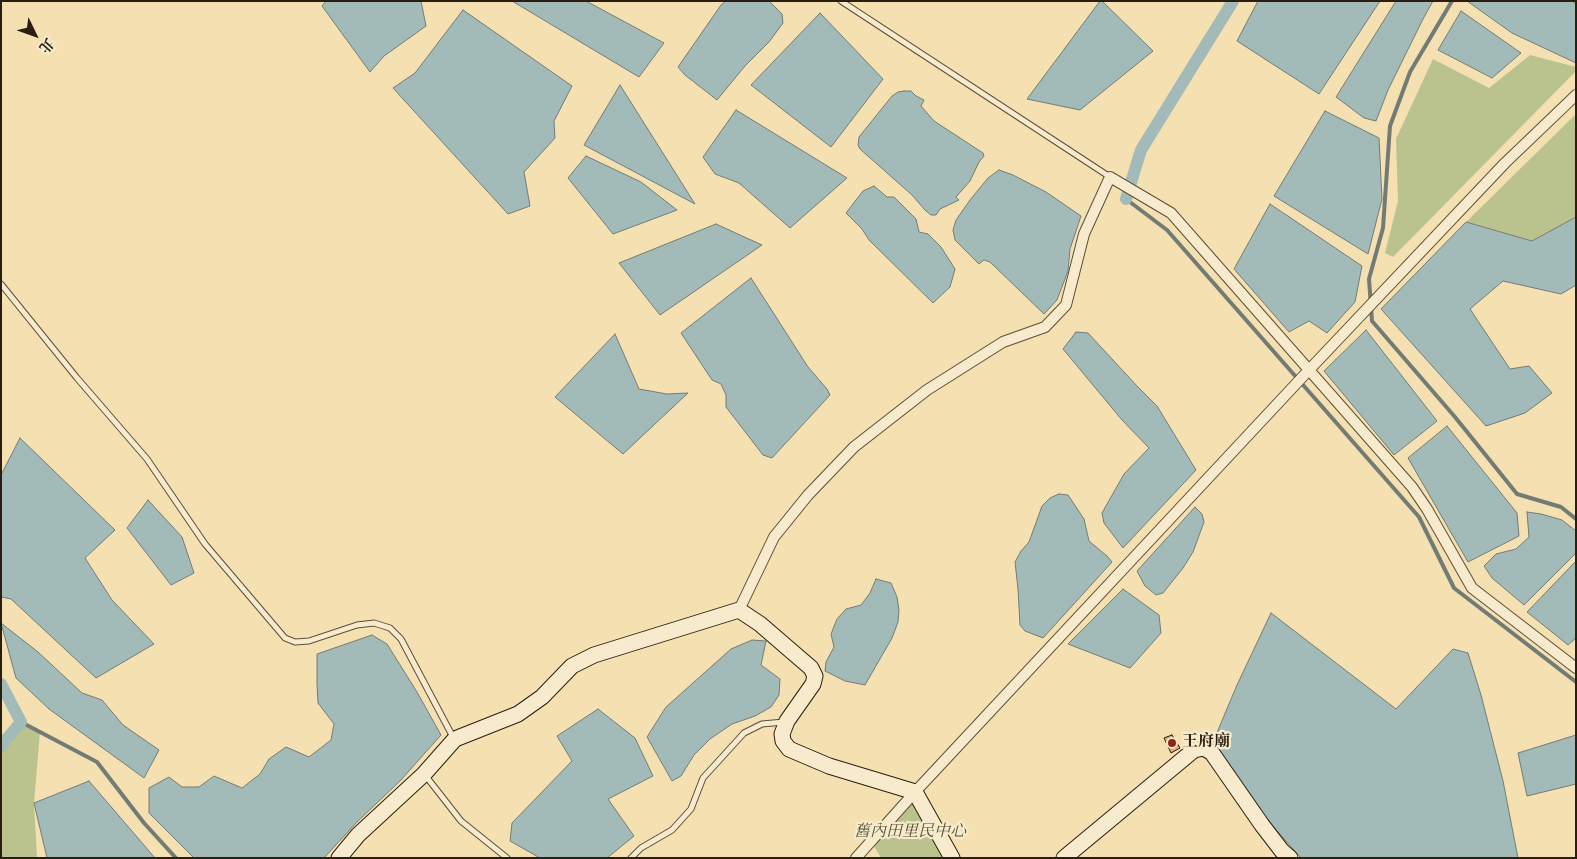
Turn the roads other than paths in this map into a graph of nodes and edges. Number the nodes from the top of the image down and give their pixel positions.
1 (841, 1) edge
2 (1576, 95) edge
3 (1110, 177) junction
4 (1, 284) edge
5 (1308, 371) junction
6 (739, 610) junction
7 (1576, 668) edge
8 (787, 721) junction
9 (455, 739) junction
10 (424, 774) junction
11 (915, 792) junction
12 (339, 858) edge
13 (507, 858) edge
14 (631, 858) edge
15 (856, 858) edge
16 (952, 858) edge
17 (1064, 858) edge
18 (1290, 858) edge

1 - 3 lane
2 - 5 street
3 - 5 street
3 - 6 street
4 - 9 lane
5 - 7 street
5 - 11 street
6 - 8 street
6 - 9 street
8 - 11 street
8 - 14 lane
9 - 10 street
10 - 12 street
10 - 13 lane
11 - 15 street
11 - 16 street
17 - 18 street

